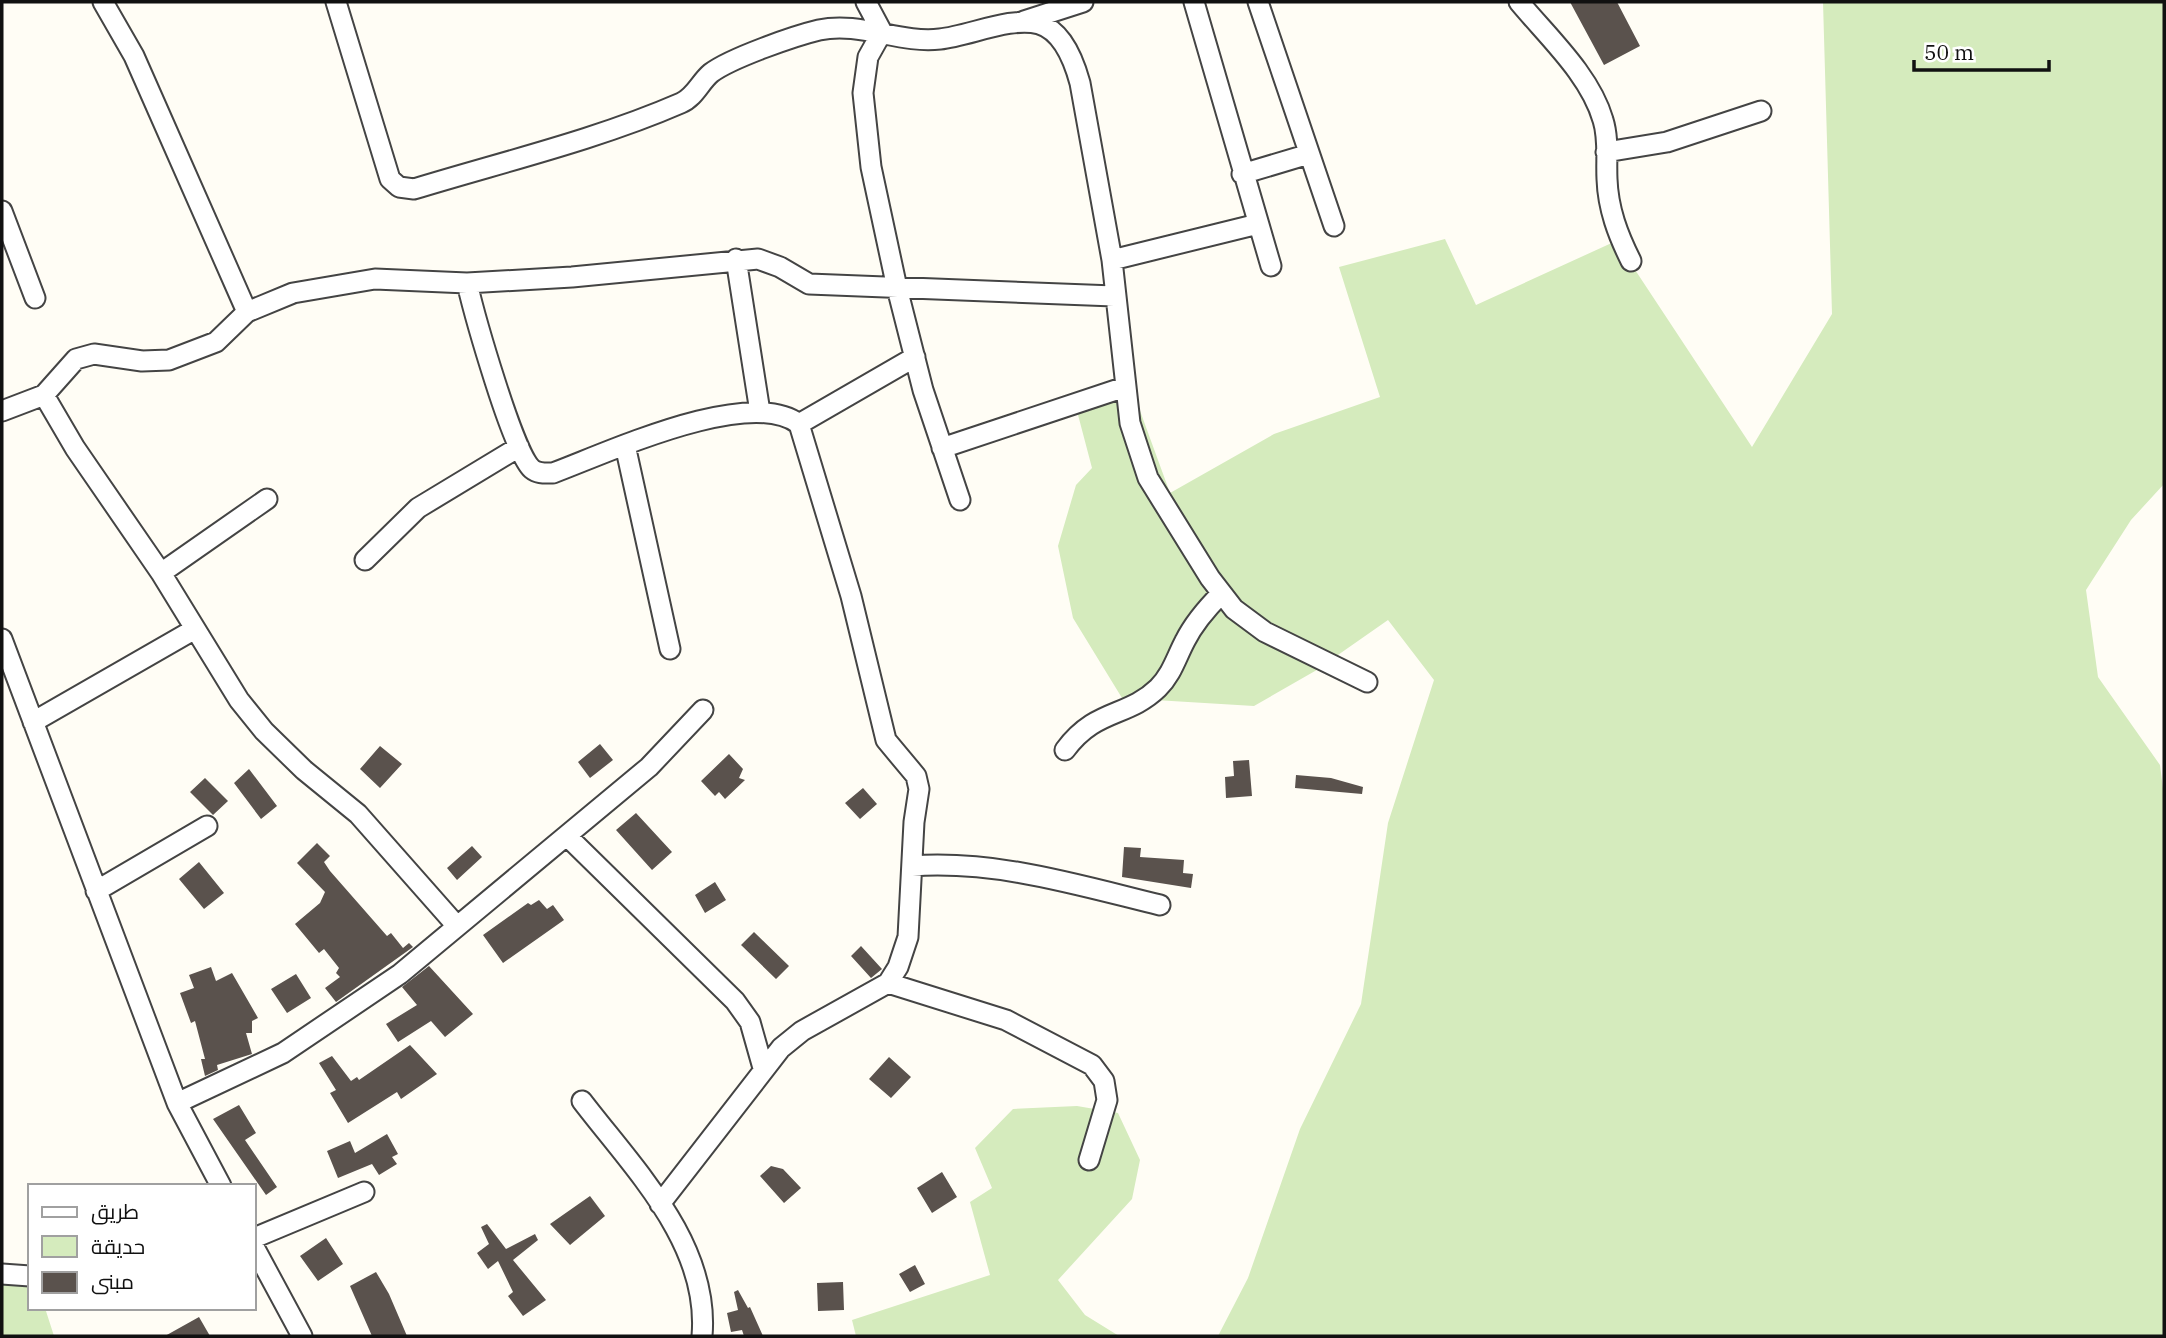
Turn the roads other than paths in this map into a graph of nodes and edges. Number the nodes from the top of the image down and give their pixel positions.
1 (103, 2) edge
2 (336, 2) edge
3 (866, 2) edge
4 (1083, 2) edge
5 (1194, 2) edge
6 (1258, 2) edge
7 (1519, 2) edge
8 (1024, 21) junction
9 (882, 33) junction
10 (1761, 111) dead end
11 (1606, 152) junction
12 (1309, 154) junction
13 (1242, 174) junction
14 (2, 211) edge
15 (1258, 223) junction
16 (1334, 226) dead end
17 (736, 259) junction
18 (1112, 260) junction
19 (1631, 261) dead end
20 (1271, 266) dead end
21 (467, 283) junction
22 (897, 288) junction
23 (1114, 296) junction
24 (35, 298) dead end
25 (247, 312) junction
26 (915, 357) junction
27 (1125, 387) junction
28 (44, 395) junction
29 (2, 411) edge
30 (760, 412) junction
31 (799, 424) junction
32 (625, 445) junction
33 (519, 447) junction
34 (942, 448) junction
35 (267, 499) dead end
36 (960, 500) dead end
37 (365, 560) dead end
38 (161, 573) junction
39 (1221, 594) junction
40 (195, 629) junction
41 (2, 639) edge
42 (670, 649) dead end
43 (1367, 682) dead end
44 (703, 710) dead end
45 (33, 722) junction
46 (1065, 750) dead end
47 (207, 826) dead end
48 (568, 837) junction
49 (912, 866) junction
50 (96, 891) junction
51 (1160, 905) dead end
52 (456, 925) junction
53 (888, 983) junction
54 (763, 1068) junction
55 (582, 1101) dead end
56 (177, 1103) junction
57 (1089, 1160) dead end
58 (219, 1184) edge
59 (364, 1192) dead end
60 (660, 1204) junction
61 (256, 1237) edge
62 (256, 1251) edge
63 (2, 1274) edge
64 (28, 1276) edge
65 (302, 1336) edge
66 (702, 1336) edge

1 - 25 street
2 - 9 street
3 - 9 street
4 - 8 street
5 - 13 street
6 - 12 street
7 - 11 street
8 - 9 street
8 - 18 street
9 - 22 street
10 - 11 street
11 - 19 street
12 - 13 street
12 - 16 street
13 - 15 street
14 - 24 street
15 - 18 street
15 - 20 street
17 - 21 street
17 - 22 street
17 - 30 street
18 - 23 street
21 - 25 street
21 - 33 street
22 - 23 street
22 - 26 street
23 - 27 street
25 - 28 street
26 - 31 street
26 - 34 street
27 - 34 street
27 - 39 street
28 - 29 street
28 - 38 street
30 - 31 street
30 - 32 street
31 - 49 street
32 - 33 street
32 - 42 street
33 - 37 street
34 - 36 street
35 - 38 street
38 - 40 street
39 - 43 street
39 - 46 street
40 - 45 street
40 - 52 street
41 - 45 street
44 - 48 street
45 - 50 street
47 - 50 street
48 - 52 street
48 - 54 street
49 - 51 street
49 - 53 street
50 - 56 street
52 - 56 street
53 - 54 street
53 - 57 street
54 - 60 street
55 - 60 street
56 - 58 street
59 - 61 street
60 - 66 street
62 - 65 street
63 - 64 street

